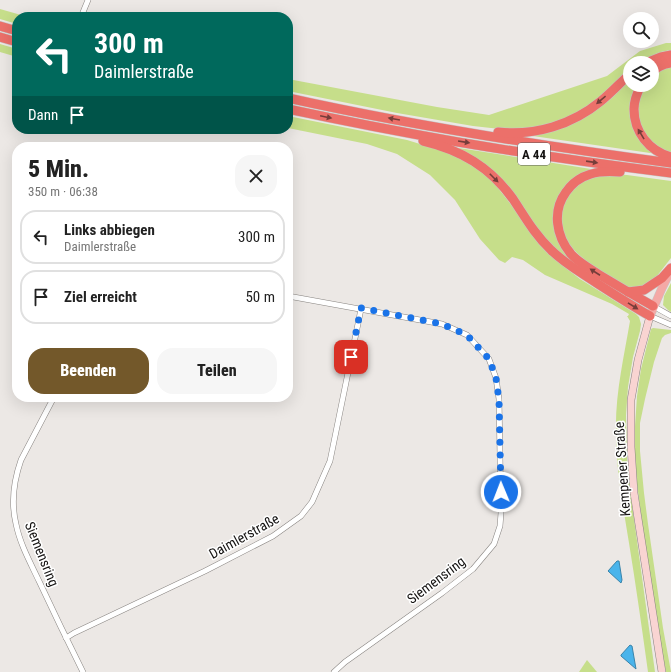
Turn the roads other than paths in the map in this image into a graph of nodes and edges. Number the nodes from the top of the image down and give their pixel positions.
1 (88, 0) edge
2 (83, 12) edge
3 (0, 26) edge
4 (12, 30) edge
5 (0, 37) edge
6 (12, 41) edge
7 (671, 55) edge
8 (659, 58) edge
9 (671, 63) edge
10 (659, 68) edge
11 (623, 80) edge
12 (638, 92) edge
13 (293, 99) edge
14 (293, 110) edge
15 (433, 126) junction
16 (398, 131) junction
17 (671, 157) edge
18 (671, 163) edge
19 (671, 174) edge
20 (671, 269) edge
21 (628, 292) junction
22 (293, 297) edge
23 (653, 306) junction
24 (361, 308) junction
25 (650, 316) junction
26 (671, 316) edge
27 (671, 325) edge
28 (51, 402) edge
29 (66, 638) junction
30 (83, 672) edge
31 (334, 672) edge
32 (662, 672) edge

1 - 2 street
3 - 4 highway
5 - 6 highway
7 - 8 highway
9 - 10 highway
11 -> 15 highway
17 -> 12 highway
15 -> 13 highway, A 44
14 -> 16 highway, A 44
15 - 18 highway, A 44
16 -> 19 highway, A 44
16 -> 25 highway
21 -> 19 highway
20 - 21 highway
20 - 23 main road, Kempener Straße
21 - 23 highway
22 - 24 street, Siemensring
23 - 25 main road, Kempener Straße
23 - 26 street
24 - 29 street, Daimlerstraße
24 - 31 street, Siemensring
25 - 27 street
25 - 32 main road, Kempener Straße
28 - 29 street, Siemensring
29 - 30 street, Siemensring

